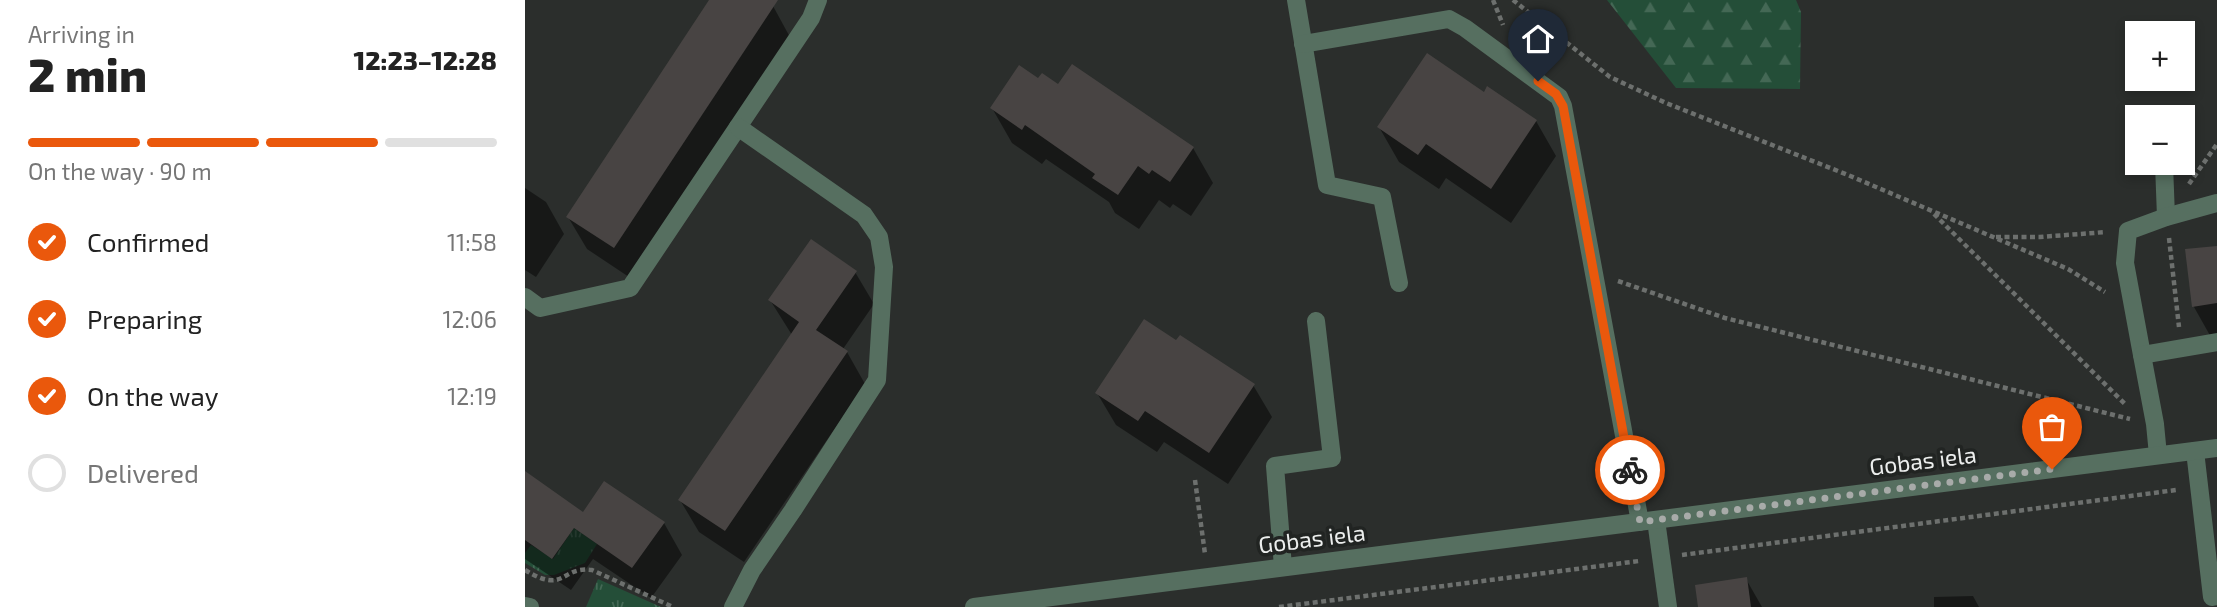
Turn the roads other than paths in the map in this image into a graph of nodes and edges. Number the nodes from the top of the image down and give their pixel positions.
1 (818, 0) edge
2 (1296, 0) edge
3 (1303, 44) junction
4 (738, 127) junction
5 (2164, 175) edge
6 (2217, 203) edge
7 (2166, 216) junction
8 (1399, 283) dead end
9 (525, 297) edge
10 (1316, 321) dead end
11 (2217, 342) edge
12 (2142, 355) junction
13 (2217, 448) edge
14 (2195, 451) junction
15 (2158, 456) junction
16 (1648, 521) junction
17 (1283, 567) junction
18 (2214, 596) edge
19 (733, 607) edge
20 (974, 607) edge
21 (1668, 607) edge

1 - 4 street
2 - 3 street
3 - 8 street
3 - 16 street
4 - 9 street
4 - 19 street
5 - 7 street
6 - 7 street
7 - 12 street
10 - 17 street
11 - 12 street
12 - 15 street
13 - 14 street, Gobas iela
14 - 15 street, Gobas iela
14 - 18 street
15 - 16 street, Gobas iela
16 - 17 street, Gobas iela
16 - 21 street
17 - 20 street, Gobas iela

